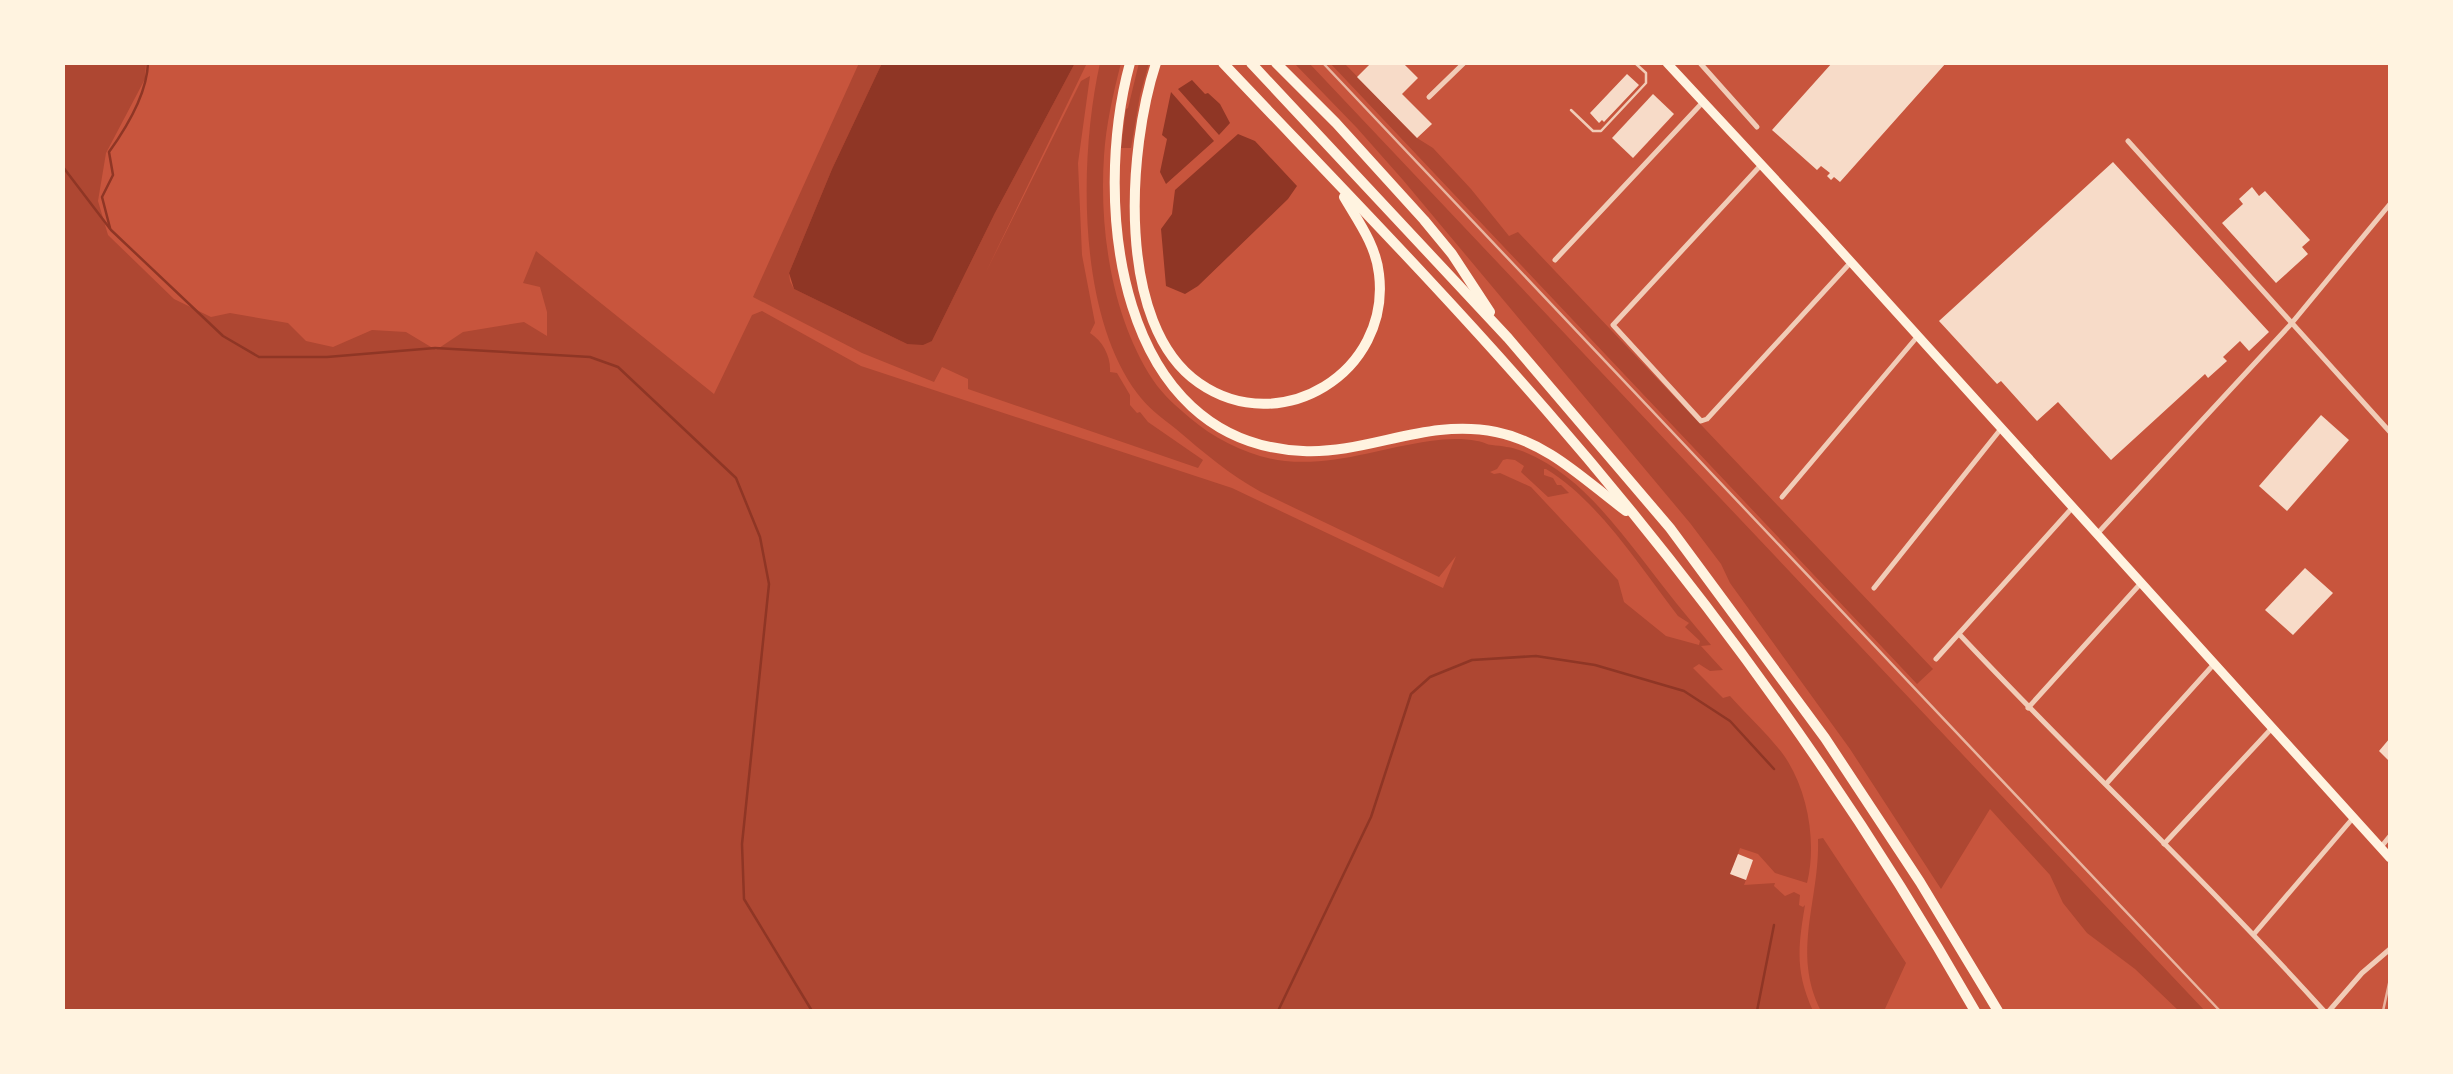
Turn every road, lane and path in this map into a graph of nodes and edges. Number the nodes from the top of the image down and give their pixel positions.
1 (1130, 63) edge
2 (1156, 63) edge
3 (1223, 63) edge
4 (1251, 63) edge
5 (1276, 63) edge
6 (1464, 63) edge
7 (1635, 63) edge
8 (1667, 63) edge
9 (1700, 63) edge
10 (1429, 97) dead end
11 (1703, 102) junction
12 (1571, 110) dead end
13 (1757, 127) dead end
14 (2128, 141) dead end
15 (1761, 165) junction
16 (1335, 181) junction
17 (2390, 204) edge
18 (1555, 260) dead end
19 (1850, 262) junction
20 (2291, 324) junction
21 (1917, 337) junction
22 (1508, 338) junction
23 (2000, 430) junction
24 (2390, 432) edge
25 (1782, 497) dead end
26 (2072, 508) junction
27 (1637, 519) junction
28 (2096, 535) junction
29 (2141, 583) junction
30 (1874, 588) dead end
31 (1960, 635) junction
32 (1936, 659) dead end
33 (2214, 664) junction
34 (2028, 708) junction
35 (2272, 728) junction
36 (2106, 784) junction
37 (2353, 818) junction
38 (2390, 836) edge
39 (2164, 844) junction
40 (2381, 847) junction
41 (2390, 858) edge
42 (2254, 934) junction
43 (2390, 949) edge
44 (1975, 1011) edge
45 (1998, 1011) edge
46 (2324, 1011) edge
47 (2329, 1011) edge

1 - 27 highway
2 - 16 highway
3 - 16 highway
4 - 22 highway
5 - 22 highway
6 - 10 street
7 - 12 lane
8 - 11 main road
9 - 13 street
11 - 15 main road
11 - 18 street
14 - 20 street
15 - 19 main road
15 - 19 street
16 - 27 highway
17 - 20 street
19 - 21 main road
20 - 24 street
20 - 28 street
21 - 23 main road
21 - 25 street
22 - 45 highway
23 - 26 main road
23 - 30 street
26 - 28 main road
26 - 31 street
27 - 44 highway
28 - 29 main road
29 - 33 main road
29 - 34 street
31 - 32 street
31 - 34 street
33 - 35 main road
33 - 36 street
34 - 36 street
35 - 37 main road
35 - 39 street
36 - 39 street
37 - 40 main road
37 - 42 street
38 - 40 street
39 - 42 street
40 - 41 main road
42 - 46 street
43 - 47 street

